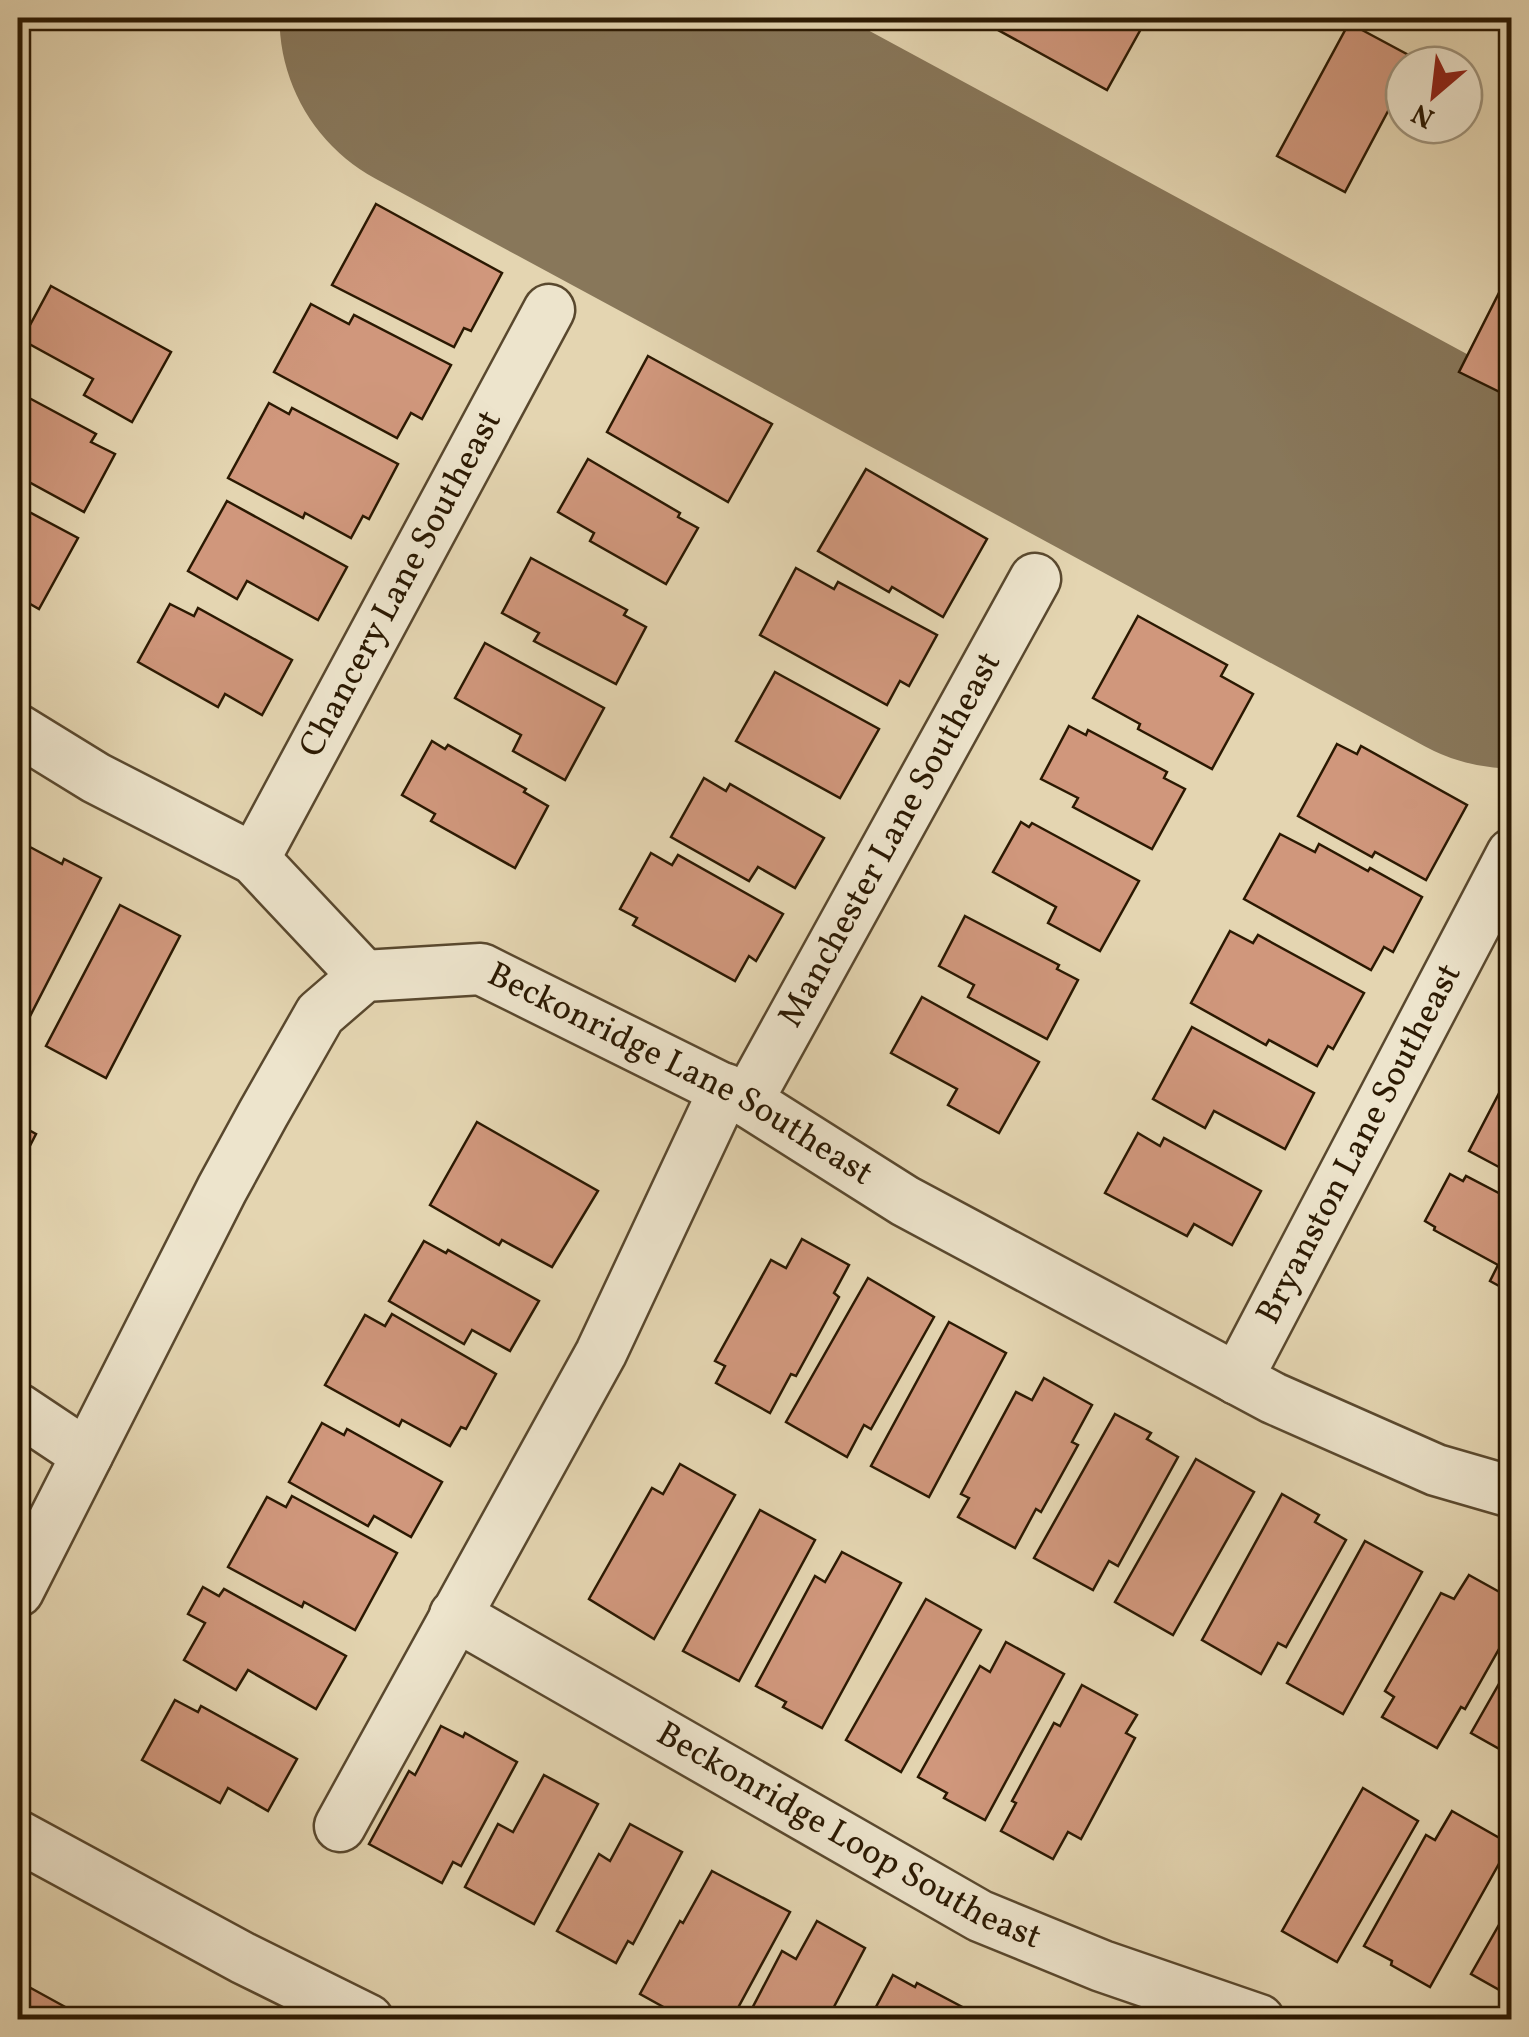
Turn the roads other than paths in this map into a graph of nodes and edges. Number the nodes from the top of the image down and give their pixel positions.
1 (549, 310) dead end
2 (1036, 579) dead end
3 (18, 730) edge
4 (1512, 854) edge
5 (254, 859) junction
6 (364, 976) junction
7 (736, 1095) junction
8 (1237, 1379) junction
9 (18, 1408) edge
10 (87, 1455) junction
11 (1512, 1492) edge
12 (18, 1590) edge
13 (455, 1615) junction
14 (340, 1826) dead end
15 (18, 1836) edge
16 (368, 2020) edge
17 (1259, 2020) edge

1 - 5 street, Chancery Lane Southeast
2 - 7 street, Manchester Lane Southeast
3 - 5 street
4 - 8 street, Bryanston Lane Southeast
5 - 6 street
6 - 7 street, Beckonridge Lane Southeast
6 - 10 street
7 - 8 street, Beckonridge Lane Southeast
7 - 13 street
8 - 11 street, Beckonridge Lane Southeast
9 - 10 street
10 - 12 street
13 - 14 street
13 - 17 street, Beckonridge Loop Southeast
15 - 16 street

